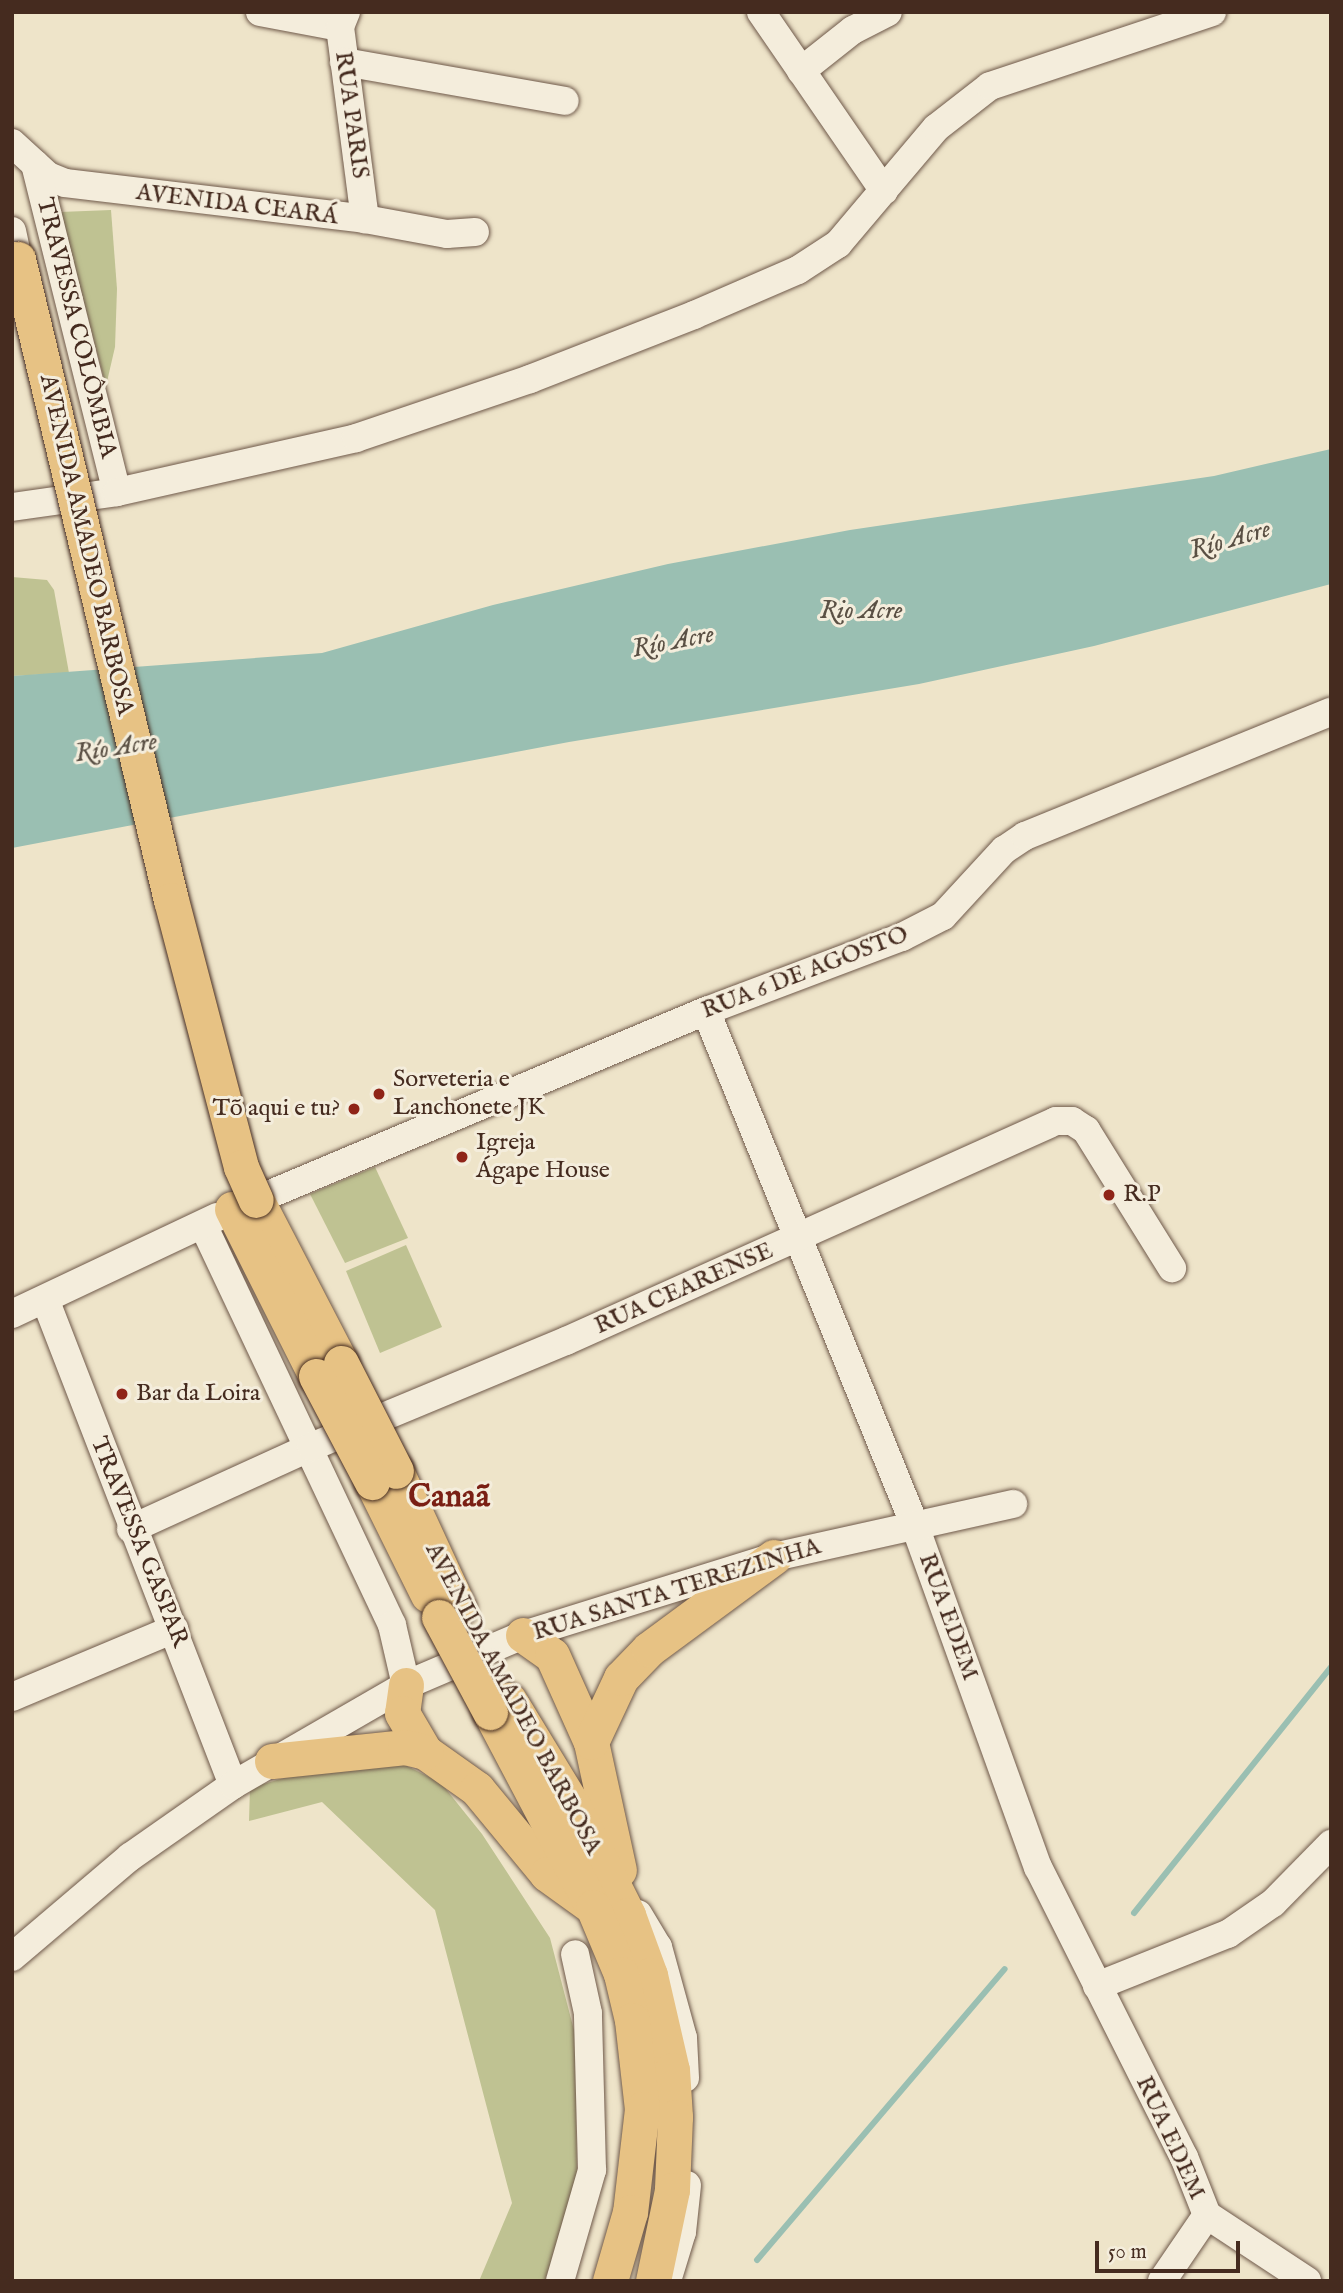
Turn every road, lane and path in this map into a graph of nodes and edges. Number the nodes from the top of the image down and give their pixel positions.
1 (260, 12) edge
2 (761, 12) edge
3 (888, 12) edge
4 (1212, 12) edge
5 (343, 20) edge
6 (344, 62) junction
7 (801, 71) junction
8 (565, 101) dead end
9 (12, 143) edge
10 (35, 164) junction
11 (884, 191) junction
12 (365, 219) junction
13 (475, 232) dead end
14 (14, 247) edge
15 (12, 327) edge
16 (117, 492) junction
17 (12, 507) edge
18 (1331, 712) edge
19 (706, 1011) junction
20 (231, 1211) junction
21 (796, 1240) junction
22 (1172, 1268) dead end
23 (45, 1298) junction
24 (12, 1314) edge
25 (311, 1447) junction
26 (1013, 1504) dead end
27 (915, 1526) junction
28 (131, 1529) junction
29 (774, 1557) junction
30 (174, 1629) junction
31 (523, 1635) junction
32 (406, 1685) junction
33 (12, 1697) edge
34 (499, 1706) junction
35 (591, 1742) junction
36 (425, 1752) junction
37 (272, 1761) junction
38 (233, 1785) junction
39 (1331, 1844) edge
40 (626, 1904) junction
41 (593, 1907) junction
42 (575, 1954) dead end
43 (12, 1957) edge
44 (1097, 1986) junction
45 (1207, 2216) junction
46 (560, 2281) edge
47 (610, 2281) edge
48 (653, 2281) edge
49 (667, 2281) edge
50 (1162, 2281) edge
51 (1307, 2281) edge

1 - 5 street
2 - 7 street
3 - 7 street
4 - 11 street
5 - 6 street, RUA PARIS
6 - 8 street
6 - 12 street, RUA PARIS
7 - 11 street
9 - 10 street, AVENIDA CEARÁ
10 - 12 street, AVENIDA CEARÁ
10 - 16 street, TRAVESSA COLÔMBIA
11 - 16 street
12 - 13 street, AVENIDA CEARÁ
14 - 20 main road, AVENIDA AMADEO BARBOSA, bridge
15 - 20 main road, AVENIDA AMADEO BARBOSA
16 - 17 street
18 - 19 street, RUA 6 DE AGOSTO
19 - 20 street, RUA 6 DE AGOSTO
19 - 21 street, RUA EDEM
20 - 23 street, RUA 6 DE AGOSTO
20 - 25 street
20 - 34 main road, AVENIDA AMADEO BARBOSA, bridge
21 - 22 street, RUA CEARENSE
21 - 25 street, RUA CEARENSE
21 - 27 street, RUA EDEM
23 - 24 street, RUA 6 DE AGOSTO
23 - 28 street, TRAVESSA GASPAR
25 - 28 street, RUA CEARENSE
25 - 32 street
26 - 27 street, RUA SANTA TEREZINHA
27 - 29 street, RUA SANTA TEREZINHA
27 - 44 street, RUA EDEM
28 - 30 street, TRAVESSA GASPAR
29 - 31 street, RUA SANTA TEREZINHA
29 - 35 main road
30 - 33 street
30 - 38 street, TRAVESSA GASPAR
31 - 32 street, RUA SANTA TEREZINHA
31 - 35 main road
32 - 36 main road
32 - 37 street, RUA SANTA TEREZINHA
34 - 40 main road, AVENIDA AMADEO BARBOSA
34 - 41 main road, AVENIDA AMADEO BARBOSA
35 - 40 main road
36 - 37 main road
36 - 41 main road
37 - 38 street, RUA SANTA TEREZINHA
38 - 43 street, RUA SANTA TEREZINHA
39 - 44 street
40 - 48 main road, AVENIDA AMADEO BARBOSA
40 - 49 street
41 - 47 main road, AVENIDA AMADEO BARBOSA
42 - 46 street
44 - 45 street, RUA EDEM
45 - 50 street
45 - 51 street

